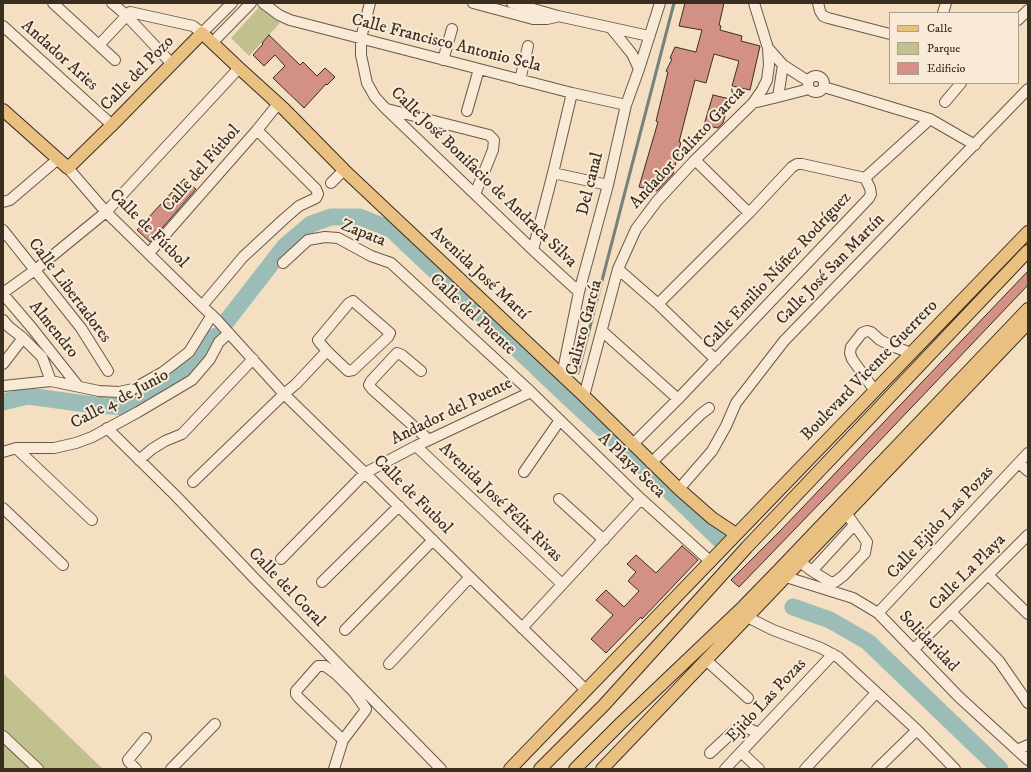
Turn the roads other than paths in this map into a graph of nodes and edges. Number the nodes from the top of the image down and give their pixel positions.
1 (52, 3) edge
2 (112, 3) edge
3 (232, 3) edge
4 (251, 3) edge
5 (263, 3) edge
6 (370, 3) edge
7 (473, 3) edge
8 (512, 3) edge
9 (660, 3) edge
10 (754, 3) edge
11 (818, 3) edge
12 (129, 10) edge
13 (1028, 10) edge
14 (558, 16) junction
15 (1019, 19) edge
16 (3, 26) edge
17 (611, 28) junction
18 (452, 29) dead end
19 (202, 33) junction
20 (889, 34) edge
21 (650, 36) junction
22 (361, 38) junction
23 (212, 43) junction
24 (99, 45) junction
25 (528, 46) dead end
26 (768, 48) junction
27 (115, 60) dead end
28 (443, 60) junction
29 (172, 64) junction
30 (783, 65) junction
31 (239, 68) junction
32 (479, 69) junction
33 (639, 69) junction
34 (520, 80) junction
35 (960, 84) edge
36 (809, 85) junction
37 (1028, 89) edge
38 (572, 93) junction
39 (778, 97) junction
40 (945, 102) dead end
41 (753, 103) junction
42 (278, 104) junction
43 (626, 105) junction
44 (385, 108) junction
45 (3, 110) edge
46 (467, 111) dead end
47 (930, 119) junction
48 (112, 125) junction
49 (257, 130) junction
50 (975, 145) junction
51 (58, 159) junction
52 (696, 160) junction
53 (68, 168) junction
54 (344, 170) junction
55 (553, 173) junction
56 (865, 178) junction
57 (331, 184) dead end
58 (608, 185) junction
59 (475, 194) junction
60 (3, 202) edge
61 (106, 212) junction
62 (749, 213) junction
63 (3, 230) edge
64 (1028, 232) edge
65 (533, 250) junction
66 (1028, 251) edge
67 (149, 254) junction
68 (391, 262) joint
69 (283, 263) dead end
70 (618, 269) junction
71 (35, 270) junction
72 (579, 292) junction
73 (3, 294) edge
74 (658, 304) junction
75 (202, 306) junction
76 (1028, 309) edge
77 (214, 317) junction
78 (1028, 323) edge
79 (5, 327) edge
80 (602, 331) junction
81 (229, 333) junction
82 (23, 338) junction
83 (327, 351) junction
84 (911, 353) junction
85 (253, 359) junction
86 (716, 360) junction
87 (3, 364) edge
88 (108, 371) dead end
89 (421, 371) dead end
90 (562, 375) junction
91 (51, 381) junction
92 (3, 386) edge
93 (78, 386) junction
94 (875, 391) junction
95 (531, 392) junction
96 (284, 394) junction
97 (584, 396) junction
98 (678, 399) junction
99 (709, 408) dead end
100 (560, 420) junction
101 (107, 428) junction
102 (429, 440) junction
103 (633, 444) junction
104 (416, 446) junction
105 (16, 448) junction
106 (3, 452) edge
107 (1028, 454) edge
108 (139, 460) junction
109 (651, 463) junction
110 (1019, 463) junction
111 (1028, 471) edge
112 (524, 472) dead end
113 (365, 473) junction
114 (194, 482) dead end
115 (678, 489) junction
116 (559, 498) dead end
117 (641, 499) junction
118 (399, 506) junction
119 (3, 508) edge
120 (846, 513) junction
121 (92, 520) dead end
122 (854, 525) junction
123 (736, 534) junction
124 (1028, 536) edge
125 (433, 540) junction
126 (604, 540) junction
127 (281, 559) dead end
128 (711, 562) junction
129 (800, 562) junction
130 (63, 564) dead end
131 (812, 571) junction
132 (988, 575) junction
133 (470, 577) junction
134 (786, 577) junction
135 (322, 582) dead end
136 (562, 584) junction
137 (951, 612) junction
138 (878, 613) junction
139 (1028, 614) edge
140 (747, 617) junction
141 (522, 628) junction
142 (345, 630) dead end
143 (913, 650) junction
144 (833, 654) junction
145 (706, 660) junction
146 (389, 664) dead end
147 (586, 690) junction
148 (876, 693) junction
149 (748, 698) dead end
150 (1028, 703) edge
151 (215, 724) dead end
152 (917, 730) junction
153 (759, 732) junction
154 (3, 736) edge
155 (146, 738) dead end
156 (343, 740) junction
157 (1028, 745) edge
158 (1017, 750) junction
159 (741, 752) junction
160 (710, 753) dead end
161 (1028, 760) edge
162 (38, 769) edge
163 (136, 769) edge
164 (171, 769) edge
165 (334, 769) edge
166 (442, 769) edge
167 (510, 769) edge
168 (540, 769) edge
169 (575, 769) edge
170 (602, 769) edge
171 (725, 769) edge
172 (758, 769) edge
173 (805, 769) edge
174 (877, 769) edge
175 (955, 769) edge

1 - 24 street
2 - 12 street
3 - 19 street, Calle del Pozo
4 - 23 street
5 - 22 street, Calle Francisco Antonio Sela
6 - 22 street, Calle José Bonifacio de Andraca Silva
7 - 14 street
8 - 14 street
9 - 21 street, Del canal
10 - 26 street
11 - 20 street
12 - 19 street
12 - 24 street
12 - 29 street
13 - 15 street
14 - 17 street
16 - 48 street, Andador Aries
17 - 21 street
17 - 33 street
18 - 28 street
19 - 23 main road, Avenida José Martí
19 - 29 main road, Calle del Pozo
21 - 33 street, Del canal
22 - 28 street, Calle Francisco Antonio Sela
22 - 44 street, Calle José Bonifacio de Andraca Silva
23 - 31 main road, Avenida José Martí
24 - 27 street
25 - 34 street
26 - 30 street
26 - 41 street, Andador Calixto García
28 - 32 street, Calle Francisco Antonio Sela
29 - 48 main road, Calle del Pozo
30 - 36 street
30 - 39 street
31 - 42 main road, Avenida José Martí
31 - 61 street
32 - 34 street, Calle Francisco Antonio Sela
32 - 46 street
33 - 43 street, Del canal
34 - 38 street, Calle Francisco Antonio Sela
35 - 40 street
36 - 39 street
36 - 47 street
37 - 50 street, Calle José San Martín
38 - 43 street, Calle Francisco Antonio Sela
38 - 55 street
39 - 41 street
41 - 52 street, Andador Calixto García
42 - 49 street, Calle del Fútbol
42 - 54 main road, Avenida José Martí
43 - 58 street, Del canal
44 - 59 street, Calle José Bonifacio de Andraca Silva
44 - 59 street
45 - 51 main road
47 - 50 street
47 - 56 street, Calle Emilio Núñez Rodríguez
48 - 53 main road, Calle del Pozo
49 - 67 street, Calle del Fútbol
49 - 75 street
50 - 115 street, Calle José San Martín
51 - 53 main road, Calle de Fútbol
51 - 60 street
52 - 62 street
52 - 70 street, Andador Calixto García
53 - 61 street, Calle de Fútbol
54 - 57 street
54 - 90 main road, Avenida José Martí
55 - 58 street
55 - 65 street
56 - 62 street
56 - 86 street, Calle Emilio Núñez Rodríguez
58 - 72 street, Del canal
59 - 65 street, Calle José Bonifacio de Andraca Silva
61 - 67 street, Calle de Fútbol
61 - 71 street
62 - 74 street
63 - 71 street, Calle Libertadores
64 - 84 main road, Boulevard Vicente Guerrero
65 - 72 street, Calle José Bonifacio de Andraca Silva
66 - 168 main road
67 - 75 street, Calle de Fútbol
68 - 69 street, Zapata
68 - 95 street, Calle del Puente
70 - 74 street
70 - 80 street, Calixto García
71 - 73 street
71 - 88 street, Calle Libertadores
72 - 90 street, Del canal
73 - 93 street, Almendro
74 - 86 street
75 - 77 street, Calle de Fútbol
76 - 169 main road
77 - 81 street, Calle de Futbol
77 - 93 street
78 - 120 main road
79 - 82 street
80 - 97 street, Calixto García
80 - 98 street
81 - 85 street, Calle de Futbol
81 - 101 street, Calle 4 de Junio
82 - 87 street
82 - 91 street
83 - 83 street
83 - 96 street
84 - 94 main road, Boulevard Vicente Guerrero
84 - 94 street
85 - 96 street, Calle de Futbol
85 - 108 street
86 - 98 street, Calle Emilio Núñez Rodríguez
89 - 102 street
90 - 97 main road, Avenida José Martí
91 - 92 street
91 - 93 street
94 - 123 main road, Boulevard Vicente Guerrero
95 - 100 street, A Playa Seca
95 - 102 street, Andador del Puente
96 - 113 street, Calle de Futbol
96 - 114 street
97 - 103 main road, Avenida José Martí
98 - 103 street, Calle Emilio Núñez Rodríguez
99 - 109 street
100 - 112 street
100 - 117 street, A Playa Seca
101 - 105 street, Calle 4 de Junio
101 - 108 street, Calle del Coral
102 - 104 street, Andador del Puente
103 - 109 main road, Avenida José Martí
104 - 113 street, Andador del Puente
104 - 136 street, Avenida José Félix Rivas
105 - 106 street, Calle 4 de Junio
105 - 121 street
107 - 110 street, Calle Ejido Las Pozas
108 - 166 street, Calle del Coral
109 - 115 main road, Avenida José Martí
110 - 111 street
110 - 138 street, Calle Ejido Las Pozas
113 - 118 street, Calle de Futbol
113 - 127 street, Andador del Puente
115 - 123 main road, Avenida José Martí
116 - 126 street
117 - 126 street
117 - 128 street, A Playa Seca
118 - 125 street, Calle de Futbol
118 - 135 street
119 - 130 street
120 - 122 street
120 - 129 main road
122 - 131 street
122 - 131 street
123 - 128 main road, Boulevard Vicente Guerrero
124 - 132 street, Calle La Playa
125 - 133 street, Calle de Futbol
125 - 142 street
126 - 136 street
128 - 147 main road, Boulevard Vicente Guerrero
129 - 131 street
129 - 134 main road
132 - 137 street, Calle La Playa
132 - 139 street
133 - 141 street, Calle de Futbol
133 - 146 street
134 - 138 street, Solidaridad
134 - 140 main road
136 - 141 street
137 - 143 street, Calle La Playa
137 - 150 street
138 - 143 street, Solidaridad
140 - 144 street
140 - 145 main road
141 - 147 street, Calle de Futbol
143 - 158 street, Solidaridad
144 - 148 street
144 - 153 street, Ejido Las Pozas
145 - 149 street
145 - 170 main road
147 - 167 main road, Boulevard Vicente Guerrero
148 - 152 street
148 - 173 street
151 - 164 street
152 - 174 street
152 - 175 street
153 - 159 street, Ejido Las Pozas
153 - 160 street
154 - 162 street
155 - 163 street
156 - 156 street
156 - 165 street
157 - 158 street
158 - 161 street, Solidaridad
159 - 171 street, Ejido Las Pozas
159 - 172 street

